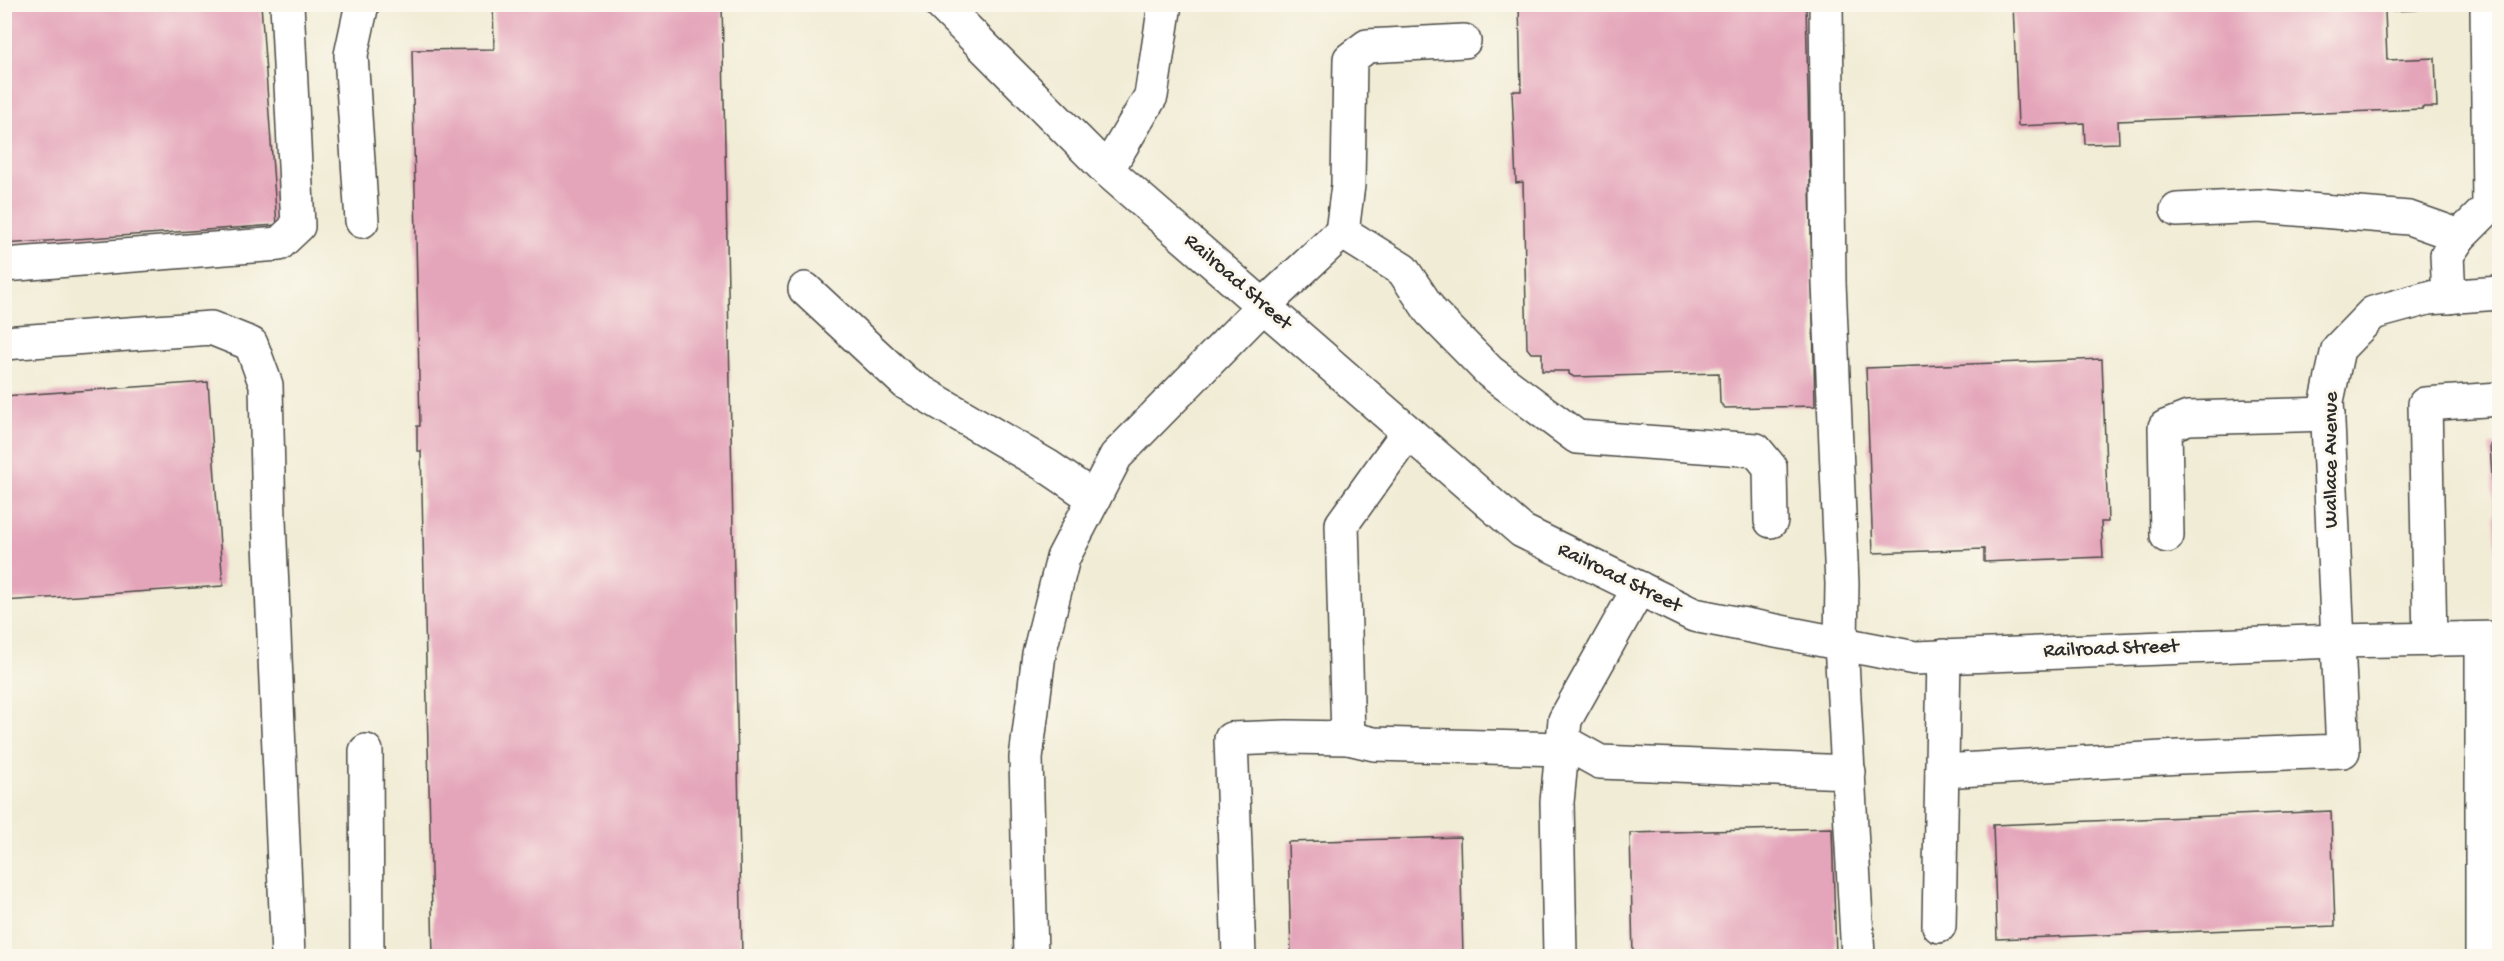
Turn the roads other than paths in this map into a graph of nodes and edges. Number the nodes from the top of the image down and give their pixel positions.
1 (287, 4) edge
2 (362, 4) edge
3 (941, 4) edge
4 (1165, 4) edge
5 (1826, 4) edge
6 (2487, 4) edge
7 (1464, 41) dead end
8 (1107, 170) junction
9 (2177, 210) dead end
10 (362, 221) dead end
11 (1342, 232) junction
12 (2460, 236) junction
13 (4, 265) edge
14 (805, 289) dead end
15 (2499, 293) edge
16 (2449, 297) junction
17 (1263, 306) junction
18 (4, 344) edge
19 (2499, 399) edge
20 (2328, 414) junction
21 (1408, 432) junction
22 (1094, 498) junction
23 (1771, 521) dead end
24 (2167, 536) dead end
25 (1639, 588) junction
26 (2491, 638) edge
27 (2430, 640) junction
28 (2337, 641) junction
29 (1840, 643) junction
30 (1944, 656) junction
31 (1348, 738) junction
32 (1562, 745) junction
33 (366, 751) dead end
34 (1942, 771) junction
35 (1849, 772) junction
36 (1939, 926) dead end
37 (288, 957) edge
38 (367, 957) edge
39 (1031, 957) edge
40 (1239, 957) edge
41 (1560, 957) edge
42 (1858, 957) edge
43 (2482, 957) edge

1 - 13 street
2 - 10 street
3 - 8 street, Railroad Street
4 - 8 street
5 - 29 street
6 - 12 street
7 - 11 street
8 - 17 street, Railroad Street
9 - 12 street
11 - 17 street
11 - 23 street
12 - 16 street
14 - 22 street
15 - 16 street, Wallace Avenue
16 - 20 street, Wallace Avenue
17 - 21 street, Railroad Street
17 - 22 street
18 - 37 street
19 - 27 street
20 - 24 street
20 - 28 street, Wallace Avenue
21 - 25 street, Railroad Street
21 - 31 street
22 - 39 street
25 - 29 street, Railroad Street
25 - 32 street
26 - 27 street, Railroad Street
26 - 43 street
27 - 28 street, Railroad Street
28 - 30 street, Railroad Street
28 - 34 street, Wallace Avenue
29 - 30 street, Railroad Street
29 - 35 street
30 - 34 street
31 - 32 street
31 - 40 street
32 - 35 street
32 - 41 street
33 - 38 street
34 - 36 street
35 - 42 street

